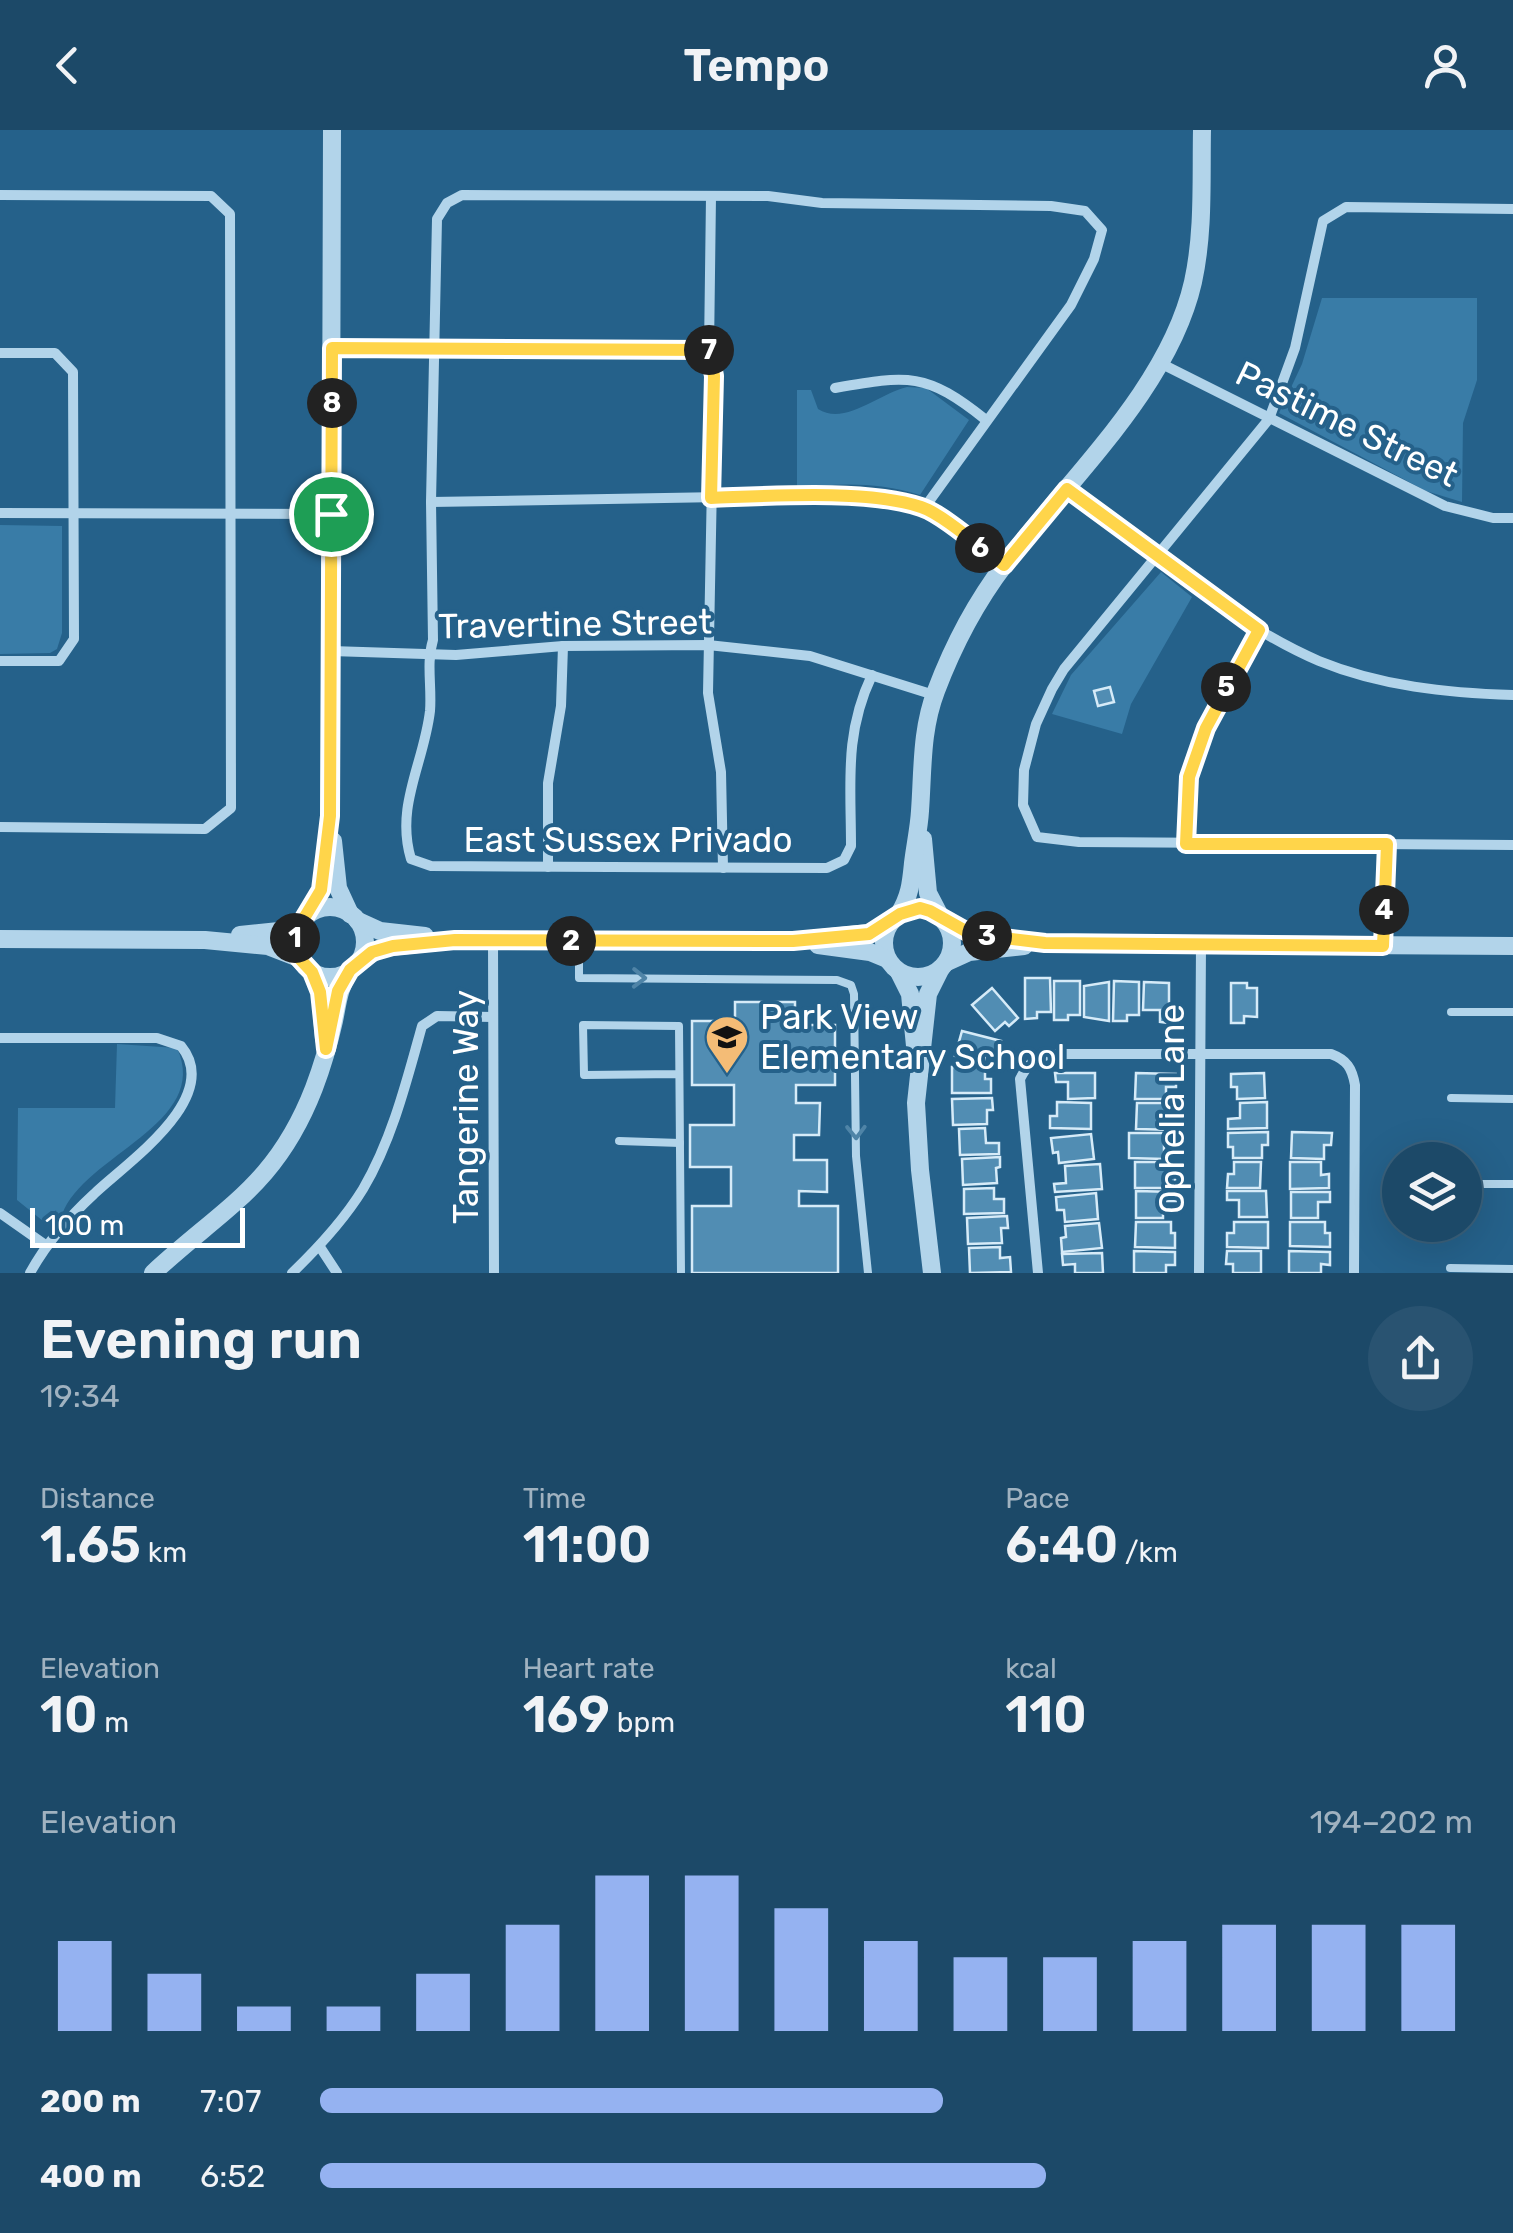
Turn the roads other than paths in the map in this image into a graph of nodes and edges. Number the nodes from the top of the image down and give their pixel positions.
1 (332, 130) edge
2 (1202, 130) edge
3 (0, 195) edge
4 (711, 196) junction
5 (1513, 209) edge
6 (332, 348) junction
7 (433, 350) junction
8 (709, 350) junction
9 (0, 353) edge
10 (1162, 364) junction
11 (835, 388) dead end
12 (1269, 419) junction
13 (986, 420) junction
14 (1067, 489) junction
15 (711, 498) junction
16 (431, 502) junction
17 (924, 507) junction
18 (75, 512) junction
19 (0, 513) edge
20 (230, 514) junction
21 (331, 514) junction
22 (1513, 518) edge
23 (1157, 558) junction
24 (1004, 565) junction
25 (1259, 630) junction
26 (564, 646) junction
27 (708, 646) junction
28 (330, 651) junction
29 (428, 654) junction
30 (0, 662) edge
31 (872, 675) junction
32 (934, 695) junction
33 (1513, 695) edge
34 (920, 814) junction
35 (330, 816) junction
36 (0, 827) edge
37 (1186, 844) junction
38 (1387, 844) junction
39 (1513, 846) edge
40 (548, 867) junction
41 (722, 868) junction
42 (896, 916) junction
43 (354, 917) junction
44 (304, 919) junction
45 (943, 919) junction
46 (0, 938) edge
47 (205, 940) junction
48 (455, 940) junction
49 (492, 940) junction
50 (578, 941) junction
51 (793, 941) junction
52 (1045, 943) junction
53 (1201, 944) junction
54 (1383, 946) junction
55 (1513, 946) edge
56 (305, 965) junction
57 (893, 965) junction
58 (944, 965) junction
59 (354, 966) junction
60 (1451, 1012) dead end
61 (1513, 1012) edge
62 (493, 1017) junction
63 (0, 1038) edge
64 (326, 1049) junction
65 (1200, 1055) junction
66 (680, 1074) junction
67 (918, 1076) junction
68 (1451, 1098) dead end
69 (1513, 1099) edge
70 (619, 1141) dead end
71 (680, 1143) junction
72 (1482, 1184) edge
73 (1513, 1184) edge
74 (0, 1213) edge
75 (48, 1246) junction
76 (320, 1247) junction
77 (1450, 1268) dead end
78 (1513, 1269) edge
79 (30, 1273) edge
80 (152, 1273) edge
81 (292, 1273) edge
82 (337, 1273) edge
83 (494, 1273) edge
84 (681, 1273) edge
85 (868, 1273) edge
86 (932, 1273) edge
87 (1038, 1273) edge
88 (1199, 1273) edge
89 (1354, 1273) edge

1 - 6 street
2 - 10 street
3 - 20 street
4 - 7 street
4 - 8 street
4 - 13 street
5 - 12 street
6 - 7 street
6 - 21 street
7 - 8 street
7 - 16 street
8 - 15 street
9 - 18 street
10 - 12 street, Pastime Street
10 - 14 street
11 - 13 street
12 - 22 street, Pastime Street
12 - 23 street
13 - 17 street
14 - 23 street
14 - 24 street
15 - 16 street
15 - 17 street
15 - 27 street
16 - 29 street
17 - 24 street
18 - 19 street
18 - 20 street
18 - 30 street
20 - 21 street
20 - 36 street
21 - 28 street
23 - 25 street
23 - 37 street
24 - 32 street
25 - 33 street
25 - 37 street
26 - 27 street, Travertine Street
26 - 29 street, Travertine Street
26 - 40 street
27 - 31 street, Travertine Street
27 - 41 street
28 - 29 street, Travertine Street
28 - 35 street
29 - 40 street, East Sussex Privado
31 - 32 street, Travertine Street
31 - 41 street, East Sussex Privado
32 - 34 street
34 - 42 street
34 - 45 street
35 - 43 street
35 - 44 street
37 - 38 street
38 - 39 street
38 - 54 street
40 - 41 street, East Sussex Privado
42 - 45 street
42 - 51 street
42 - 57 street
43 - 44 street
43 - 48 street
43 - 59 street
44 - 47 street
44 - 56 street
45 - 52 street
45 - 58 street
46 - 47 street
47 - 56 street
48 - 49 street
48 - 59 street
49 - 50 street
49 - 62 street, Tangerine Way
50 - 51 street
50 -> 85 lane
51 - 57 street
52 - 53 street
52 - 58 street
53 - 54 street
53 - 65 street, Ophelia Lane
54 - 55 street
56 - 59 street
56 - 64 street
57 - 58 street
57 - 67 street
58 - 67 street
59 - 64 street
60 - 61 lane
62 - 76 street
62 - 83 street, Tangerine Way
63 - 75 street
64 - 80 street
65 - 87 street
65 - 88 street, Ophelia Lane
65 - 89 street
66 - 66 lane
66 - 71 lane
67 - 86 street
68 - 69 lane
70 - 71 lane
71 - 84 lane
72 - 73 lane
74 - 75 street
75 - 79 street
76 - 81 street
76 - 82 street
77 - 78 lane

